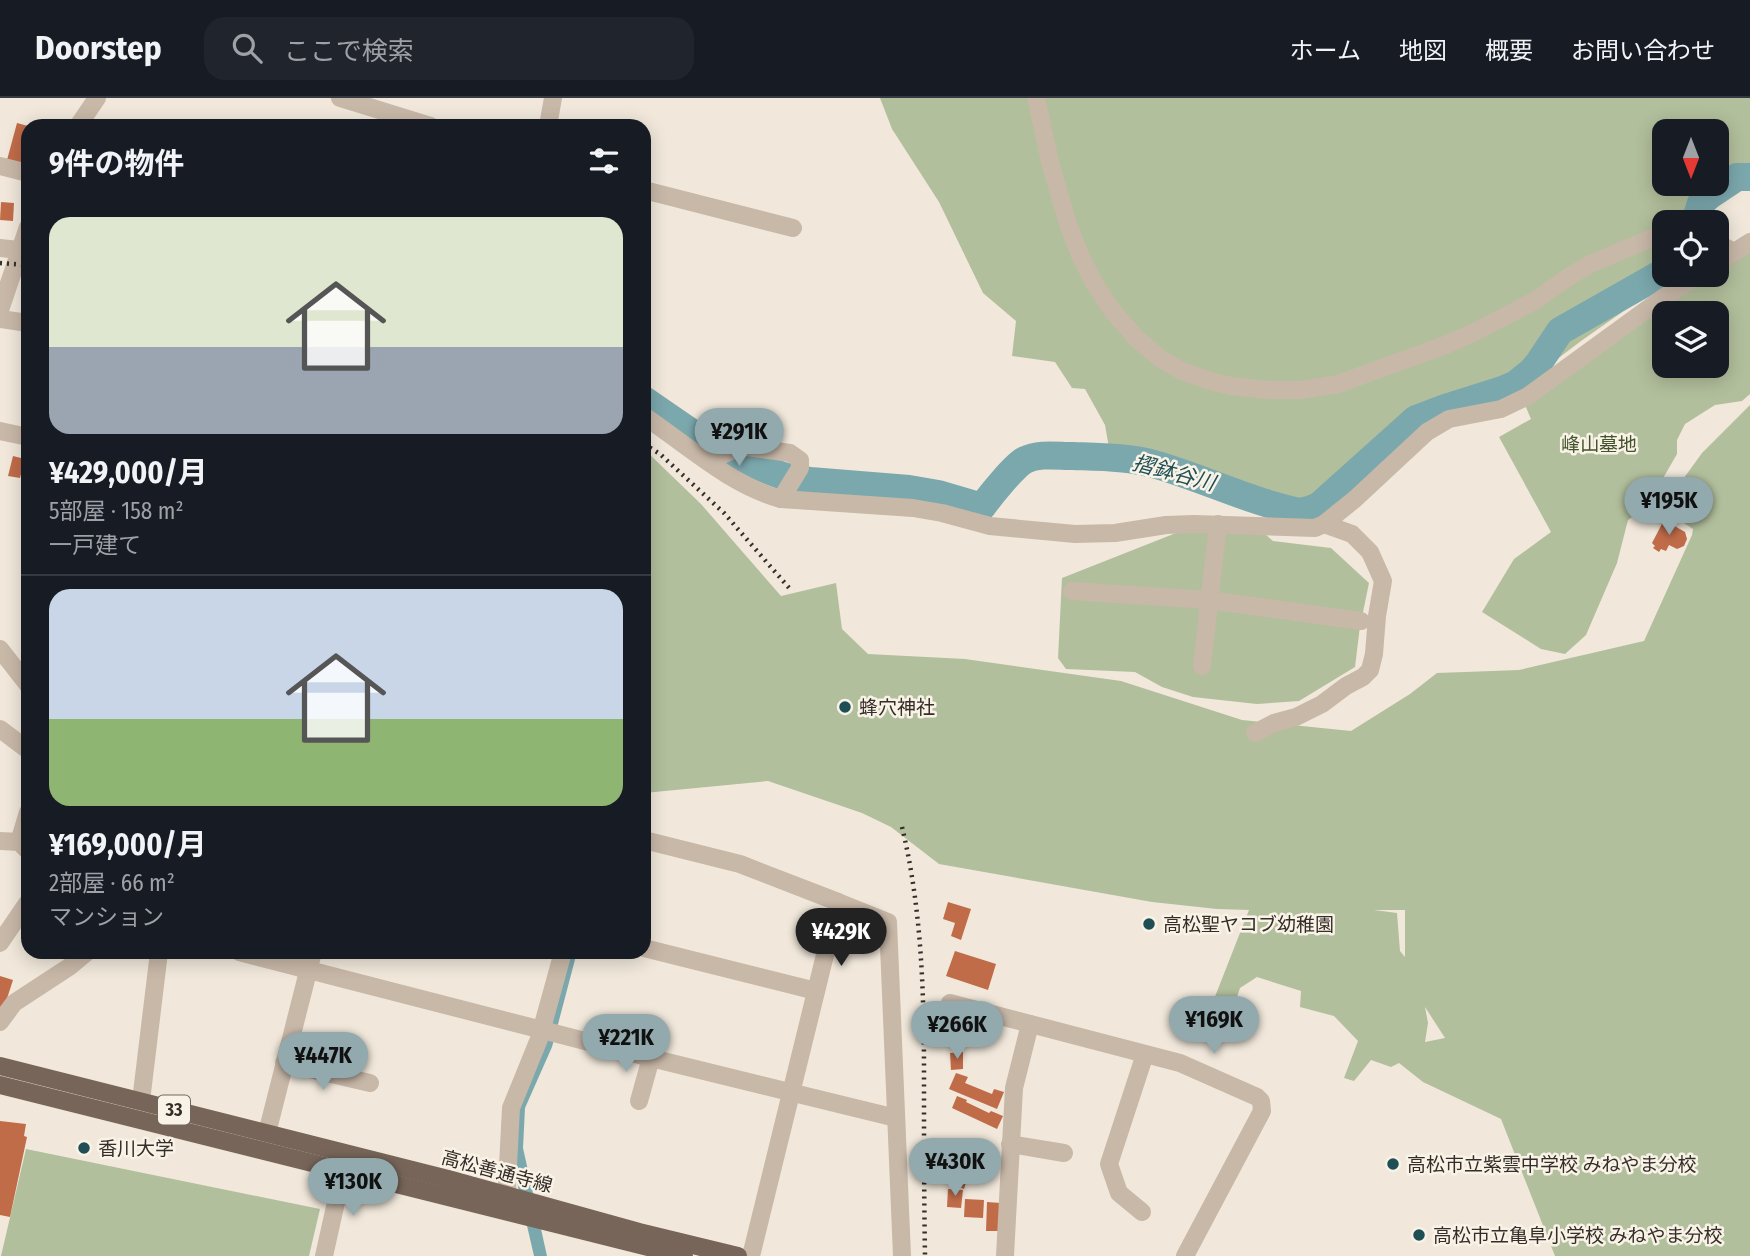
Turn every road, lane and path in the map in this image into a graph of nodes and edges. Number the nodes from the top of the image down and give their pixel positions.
1 (340, 98) edge
2 (553, 98) edge
3 (1036, 98) edge
4 (94, 99) edge
5 (82, 119) edge
6 (408, 119) edge
7 (549, 119) edge
8 (0, 166) edge
9 (21, 171) edge
10 (651, 192) edge
11 (793, 228) dead end
12 (1652, 238) edge
13 (1750, 242) edge
14 (0, 248) edge
15 (1729, 249) edge
16 (21, 250) edge
17 (1734, 252) junction
18 (1729, 255) edge
19 (21, 257) edge
20 (1680, 287) edge
21 (2, 299) edge
22 (0, 319) edge
23 (21, 322) edge
24 (651, 421) edge
25 (0, 431) edge
26 (21, 436) edge
27 (709, 461) junction
28 (781, 499) junction
29 (1219, 524) junction
30 (1324, 524) junction
31 (1072, 591) dead end
32 (1209, 600) junction
33 (1361, 621) dead end
34 (0, 649) edge
35 (1202, 666) dead end
36 (21, 676) edge
37 (0, 729) edge
38 (1255, 733) dead end
39 (21, 745) edge
40 (0, 841) edge
41 (651, 842) edge
42 (21, 846) edge
43 (838, 902) junction
44 (21, 912) edge
45 (0, 943) edge
46 (651, 950) edge
47 (79, 959) edge
48 (158, 959) edge
49 (265, 959) edge
50 (312, 959) edge
51 (562, 959) edge
52 (309, 971) junction
53 (816, 991) junction
54 (950, 1003) dead end
55 (0, 1022) edge
56 (1030, 1024) junction
57 (549, 1032) junction
58 (1145, 1054) junction
59 (651, 1058) junction
60 (284, 1063) junction
61 (0, 1066) edge
62 (370, 1083) dead end
63 (0, 1085) edge
64 (791, 1093) junction
65 (141, 1101) junction
66 (639, 1101) dead end
67 (896, 1118) junction
68 (267, 1133) junction
69 (1010, 1144) junction
70 (1064, 1153) dead end
71 (342, 1171) junction
72 (508, 1196) junction
73 (1142, 1212) dead end
74 (685, 1252) edge
75 (745, 1254) edge
76 (324, 1256) edge
77 (902, 1256) edge
78 (1005, 1256) edge
79 (1185, 1256) edge

1 - 6 street
2 - 7 street
3 - 12 street
4 - 5 street
8 - 9 street
10 - 11 street
13 - 17 street
14 - 16 street
15 - 17 street
17 - 18 street
19 - 21 street
20 - 30 street
22 - 23 street
24 - 27 street
25 - 26 street
27 - 28 street
27 - 28 street
28 - 29 street
29 - 30 street
29 - 32 street
30 - 38 street
31 - 32 street
32 - 33 street
32 - 35 street
34 - 36 street
37 - 39 street
40 - 42 street
41 - 43 street
43 - 53 street
43 - 67 street
44 - 45 street
46 - 53 street
47 - 55 street
48 - 65 street
49 - 52 street
50 - 52 street
51 - 57 street
52 - 57 street
52 - 60 street
53 - 64 street
54 - 56 street
56 - 58 street
56 - 69 street
57 - 59 street
57 - 72 street
58 - 73 street
58 - 79 street
59 - 64 street
59 - 66 street
60 - 62 street
60 - 68 street
61 - 65 main road, 高松善通寺線 / 33
63 - 71 main road, 高松善通寺線 / 33
64 - 67 street
64 - 75 street
65 - 68 main road, 高松善通寺線 / 33
67 - 77 street
68 - 72 main road, 高松善通寺線 / 33
69 - 70 street
69 - 78 street
71 - 74 main road, 高松善通寺線 / 33
71 - 76 street
72 - 74 main road, 高松善通寺線 / 33
74 - 75 main road, 高松善通寺線 / 33

